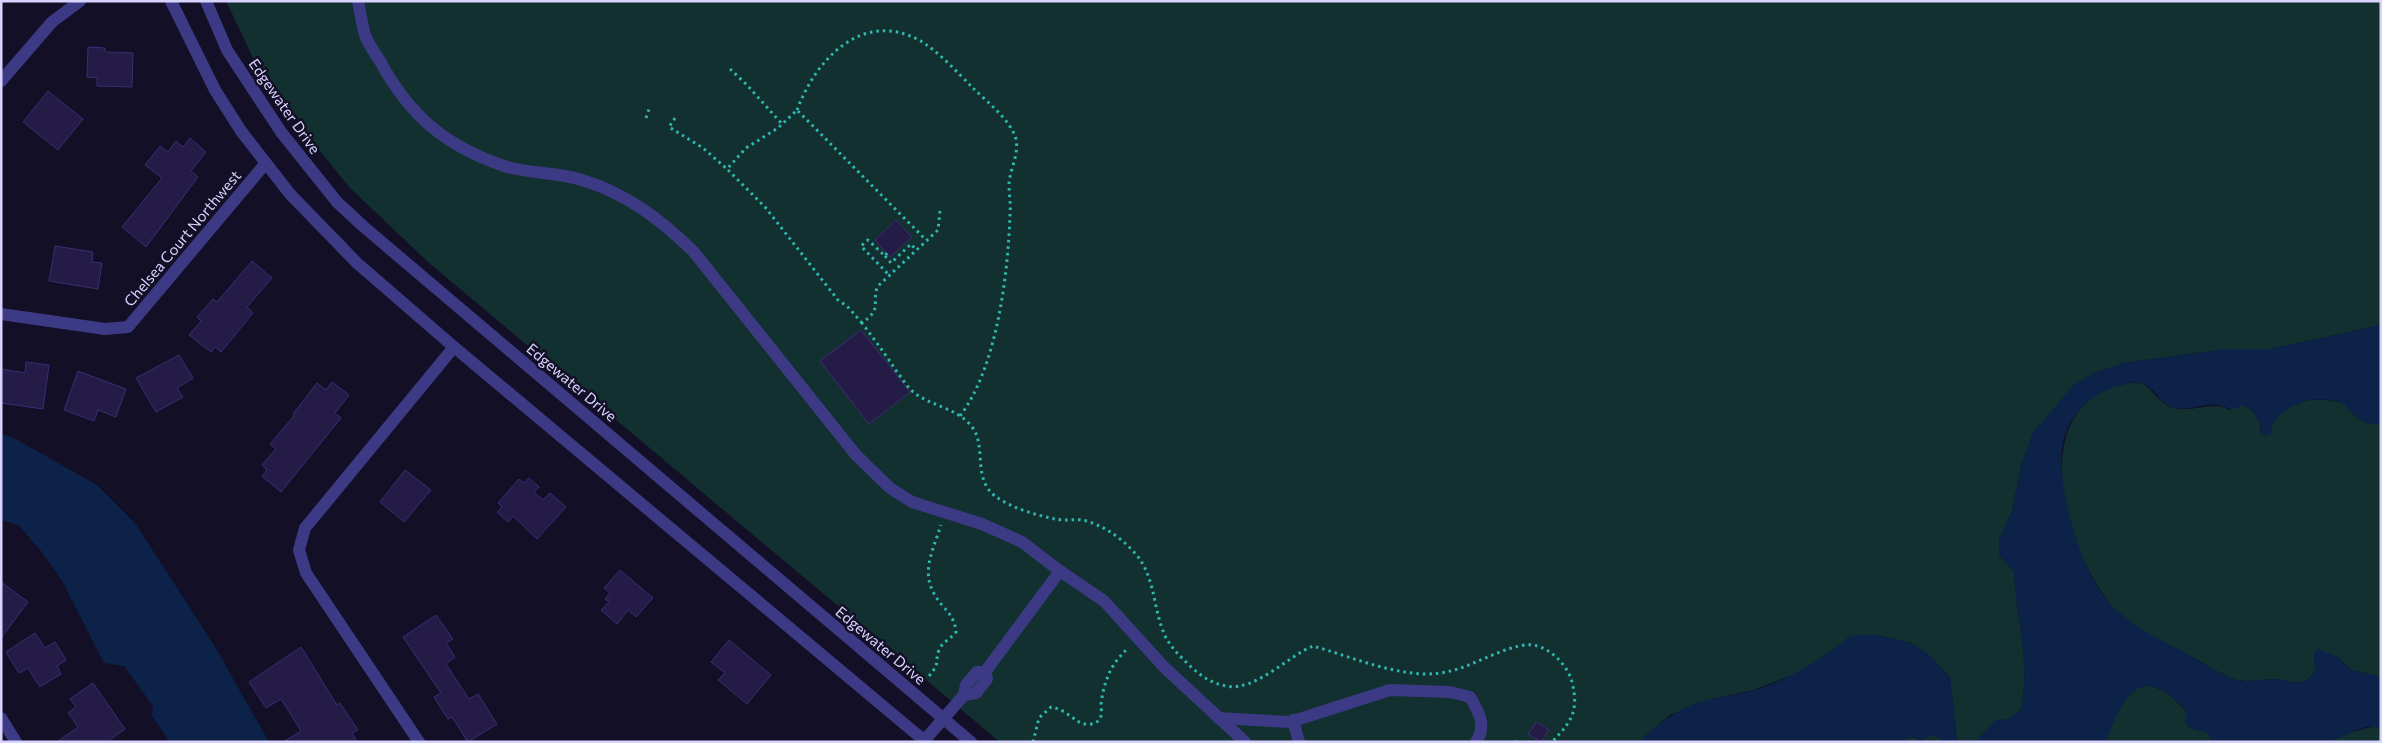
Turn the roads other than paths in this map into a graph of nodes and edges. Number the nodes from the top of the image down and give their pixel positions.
1 (80, 1) edge
2 (171, 1) edge
3 (206, 1) edge
4 (358, 1) edge
5 (1, 81) edge
6 (265, 164) junction
7 (1, 314) edge
8 (454, 347) junction
9 (1060, 571) junction
10 (1, 718) edge
11 (943, 718) junction
12 (1218, 718) junction
13 (1293, 720) junction
14 (924, 741) edge
15 (16, 742) edge
16 (419, 742) edge
17 (971, 742) edge
18 (1246, 742) edge
19 (1299, 742) edge
20 (1476, 742) edge

1 - 5 street
2 - 6 street
3 - 11 street, Edgewater Drive
4 - 9 street
6 - 7 street, Chelsea Court Northwest
6 - 8 street
8 - 14 street
8 - 16 street
9 - 11 street
9 - 12 street
10 - 15 street
11 - 14 street
11 - 17 street, Edgewater Drive
12 - 13 street
12 - 18 street
13 - 19 street
13 - 20 street

